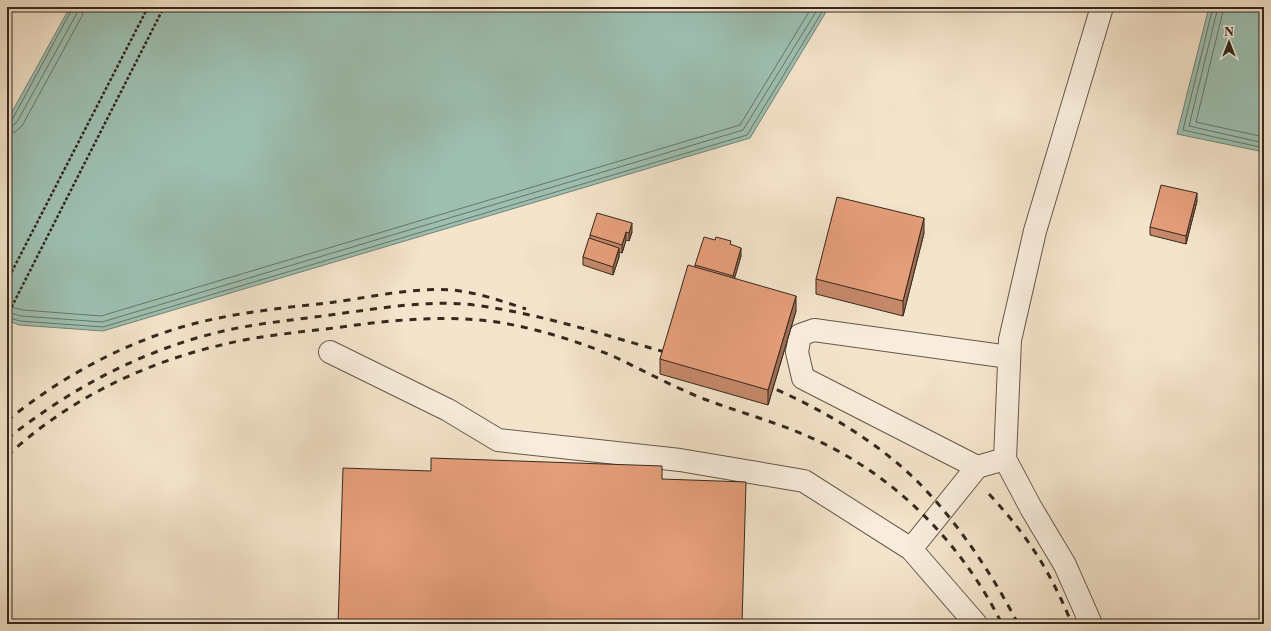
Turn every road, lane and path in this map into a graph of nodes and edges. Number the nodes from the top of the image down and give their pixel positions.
1 (148, 7) edge
2 (164, 7) edge
3 (1102, 7) edge
4 (7, 280) edge
5 (7, 316) edge
6 (330, 352) dead end
7 (1009, 357) junction
8 (1005, 459) junction
9 (977, 467) junction
10 (911, 549) junction
11 (976, 624) edge
12 (1091, 624) edge

1 - 4 path
2 - 5 path
3 - 7 lane
6 - 10 lane
7 - 8 lane
7 - 9 lane
8 - 9 lane
8 - 12 lane
9 - 10 lane
10 - 11 lane

